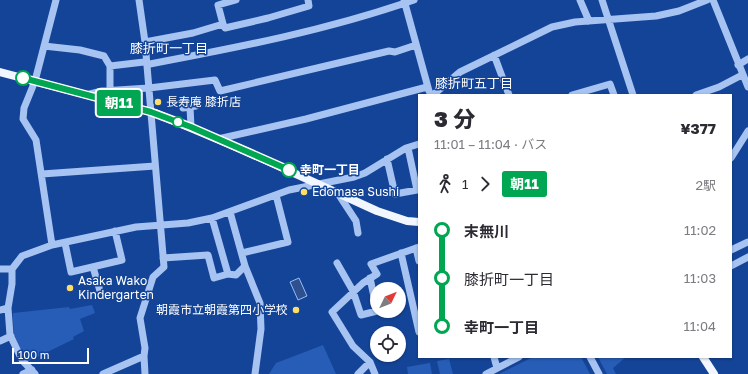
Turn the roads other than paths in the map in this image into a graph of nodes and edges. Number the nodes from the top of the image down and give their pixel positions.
1 (56, 0) edge
2 (139, 0) edge
3 (236, 0) edge
4 (308, 0) edge
5 (414, 0) edge
6 (580, 0) edge
7 (602, 0) edge
8 (707, 0) edge
9 (713, 0) edge
10 (404, 2) edge
11 (610, 20) junction
12 (589, 21) junction
13 (223, 24) junction
14 (145, 42) junction
15 (416, 45) junction
16 (44, 46) junction
17 (494, 55) junction
18 (748, 59) edge
19 (146, 63) junction
20 (738, 65) junction
21 (110, 66) junction
22 (0, 72) edge
23 (742, 75) junction
24 (35, 81) junction
25 (427, 87) junction
26 (748, 87) edge
27 (149, 88) junction
28 (110, 91) junction
29 (430, 94) edge
30 (432, 94) edge
31 (509, 94) edge
32 (575, 94) edge
33 (614, 94) edge
34 (633, 94) edge
35 (698, 94) edge
36 (86, 95) junction
37 (190, 107) dead end
38 (151, 112) junction
39 (191, 127) junction
40 (748, 132) edge
41 (218, 139) junction
42 (418, 144) edge
43 (408, 148) junction
44 (732, 156) edge
45 (388, 159) junction
46 (155, 166) junction
47 (42, 174) junction
48 (321, 184) junction
49 (337, 192) junction
50 (276, 195) junction
51 (230, 212) junction
52 (212, 218) junction
53 (418, 222) edge
54 (160, 224) junction
55 (115, 231) junction
56 (358, 233) dead end
57 (748, 242) edge
58 (65, 243) junction
59 (52, 245) junction
60 (417, 248) edge
61 (732, 250) edge
62 (242, 253) junction
63 (401, 253) junction
64 (748, 257) edge
65 (164, 258) junction
66 (337, 262) dead end
67 (732, 265) edge
68 (245, 266) junction
69 (93, 267) junction
70 (0, 269) edge
71 (12, 269) junction
72 (228, 274) junction
73 (370, 278) junction
74 (100, 291) dead end
75 (353, 291) junction
76 (8, 308) junction
77 (0, 310) edge
78 (418, 328) edge
79 (11, 336) junction
80 (0, 340) edge
81 (144, 356) junction
82 (494, 358) edge
83 (517, 358) edge
84 (591, 358) edge
85 (704, 358) edge
86 (370, 362) junction
87 (497, 368) junction
88 (33, 372) edge
89 (112, 372) edge
90 (23, 374) edge
91 (104, 374) edge
92 (145, 374) edge
93 (256, 374) edge
94 (358, 374) edge
95 (375, 374) edge
96 (486, 374) edge
97 (599, 374) edge
98 (714, 374) edge

1 - 16 street
2 - 14 street
3 - 13 street
4 - 13 street
5 - 10 street
6 - 12 street
7 - 11 street
8 - 11 street
9 - 20 street
10 - 15 street
10 - 19 street
11 - 12 street
11 - 34 street
12 - 17 street
13 - 14 street
14 - 19 street
15 - 25 street
15 - 27 street
16 - 21 street
16 - 24 street
17 - 30 street
17 - 31 street
18 - 20 street
19 - 21 street
19 - 27 street
20 - 23 street
21 - 28 street
22 - 24 main road
23 - 26 street
23 - 35 street
24 - 36 main road
24 - 47 street
25 - 29 street
25 - 41 street
27 - 28 street
27 - 38 street
28 - 36 street
32 - 33 street
36 - 38 main road
37 - 39 street
38 - 39 main road
38 - 46 street
39 - 41 main road
40 - 44 street
41 - 48 main road
42 - 43 street
43 - 45 street
43 - 45 street
45 - 48 street
46 - 47 street
46 - 54 street
47 - 59 street
48 - 49 main road
48 - 50 street
49 - 53 main road
49 - 56 street
50 - 51 street
50 - 62 street
51 - 52 street
51 - 62 street
52 - 54 street
52 - 72 street
54 - 55 street
54 - 65 street
55 - 58 street
55 - 69 street
57 - 61 street
58 - 59 street
58 - 69 street
59 - 71 street
60 - 63 street
62 - 68 street
63 - 73 street
63 - 78 street
64 - 67 street
65 - 72 street
65 - 81 street
66 - 75 street
68 - 72 street
68 - 93 street
69 - 74 street
70 - 71 street
71 - 76 street
73 - 75 street
73 - 75 street
75 - 86 street
76 - 77 street
76 - 79 street
79 - 80 street
79 - 88 street
81 - 89 street
81 - 92 street
82 - 87 street
83 - 87 street
84 - 97 street
85 - 98 main road
86 - 94 street
86 - 95 street
87 - 96 street
88 - 90 street
89 - 91 street

